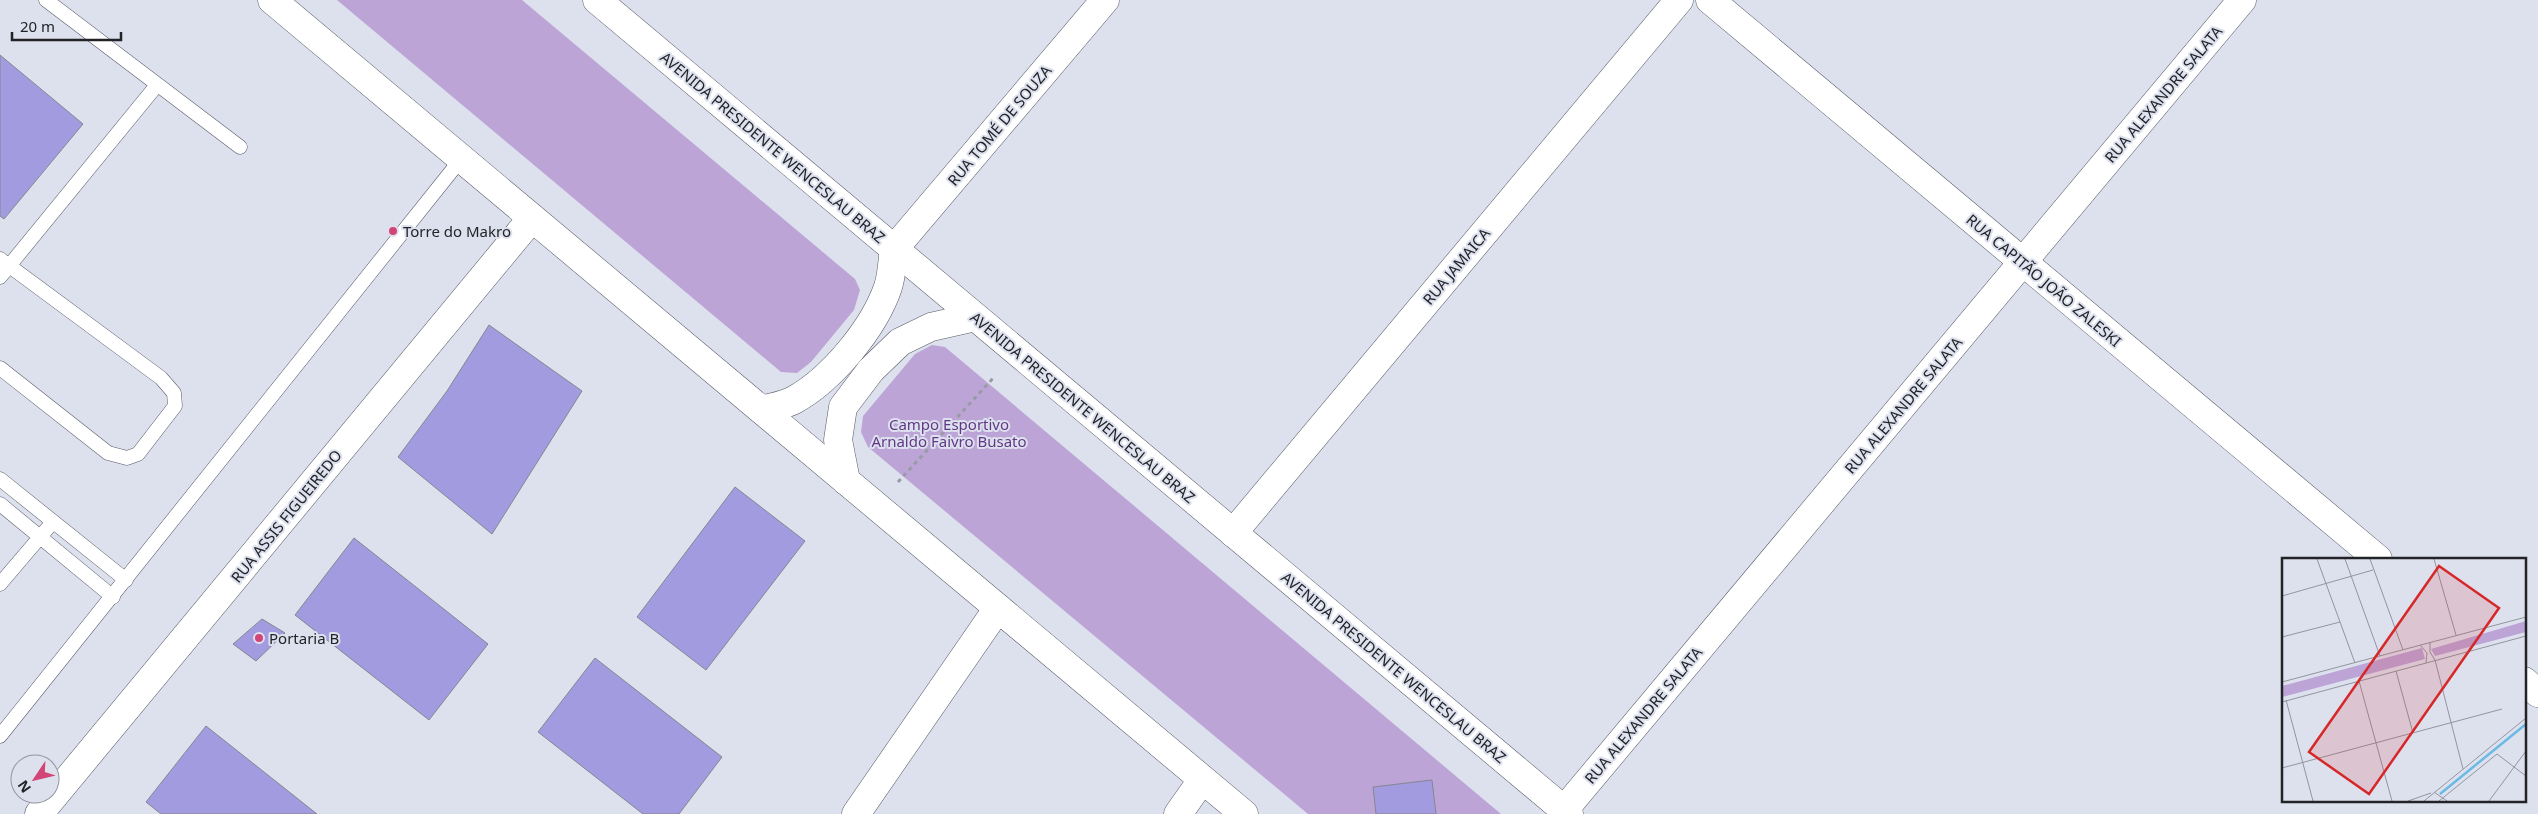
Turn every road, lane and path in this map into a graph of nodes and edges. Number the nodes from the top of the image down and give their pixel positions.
1 (46, 0) edge
2 (272, 0) edge
3 (597, 0) edge
4 (1104, 0) edge
5 (1679, 0) edge
6 (1710, 0) edge
7 (2242, 0) edge
8 (157, 85) junction
9 (240, 147) dead end
10 (462, 158) junction
11 (532, 218) junction
12 (894, 249) junction
13 (2023, 262) junction
14 (3, 267) edge
15 (976, 317) junction
16 (1018, 352) junction
17 (0, 368) edge
18 (762, 410) junction
19 (0, 479) edge
20 (846, 481) junction
21 (0, 504) edge
22 (876, 506) junction
23 (52, 523) junction
24 (1233, 533) junction
25 (39, 538) junction
26 (2377, 558) edge
27 (126, 580) junction
28 (0, 584) edge
29 (112, 597) junction
30 (998, 608) junction
31 (2526, 683) edge
32 (2538, 693) edge
33 (0, 736) edge
34 (1202, 780) junction
35 (1567, 812) edge
36 (39, 814) edge
37 (856, 814) edge
38 (1178, 814) edge
39 (1244, 814) edge

1 - 8 lane
2 - 10 street
3 - 12 street, AVENIDA PRESIDENTE WENCESLAU BRAZ
4 - 12 street, RUA TOMÉ DE SOUZA
5 - 24 street, RUA JAMAICA
6 - 13 street, RUA CAPITÃO JOÃO ZALESKI
7 - 13 street, RUA ALEXANDRE SALATA
8 - 9 lane
8 - 14 lane
10 - 11 street
10 - 27 lane
11 - 18 street
11 - 36 street, RUA ASSIS FIGUEIREDO
12 - 15 street, AVENIDA PRESIDENTE WENCESLAU BRAZ
12 - 18 street
13 - 26 street, RUA CAPITÃO JOÃO ZALESKI
13 - 35 street, RUA ALEXANDRE SALATA
14 - 17 lane
15 - 16 street, AVENIDA PRESIDENTE WENCESLAU BRAZ
15 - 20 street
16 - 22 path
16 - 24 street, AVENIDA PRESIDENTE WENCESLAU BRAZ
18 - 20 street
19 - 23 lane
20 - 22 street
21 - 25 lane
22 - 30 street
23 - 25 lane
23 - 27 lane
24 - 35 street, AVENIDA PRESIDENTE WENCESLAU BRAZ
25 - 28 lane
25 - 29 lane
27 - 29 lane
29 - 33 lane
30 - 34 street
30 - 37 street
31 - 32 street
34 - 38 street
34 - 39 street

